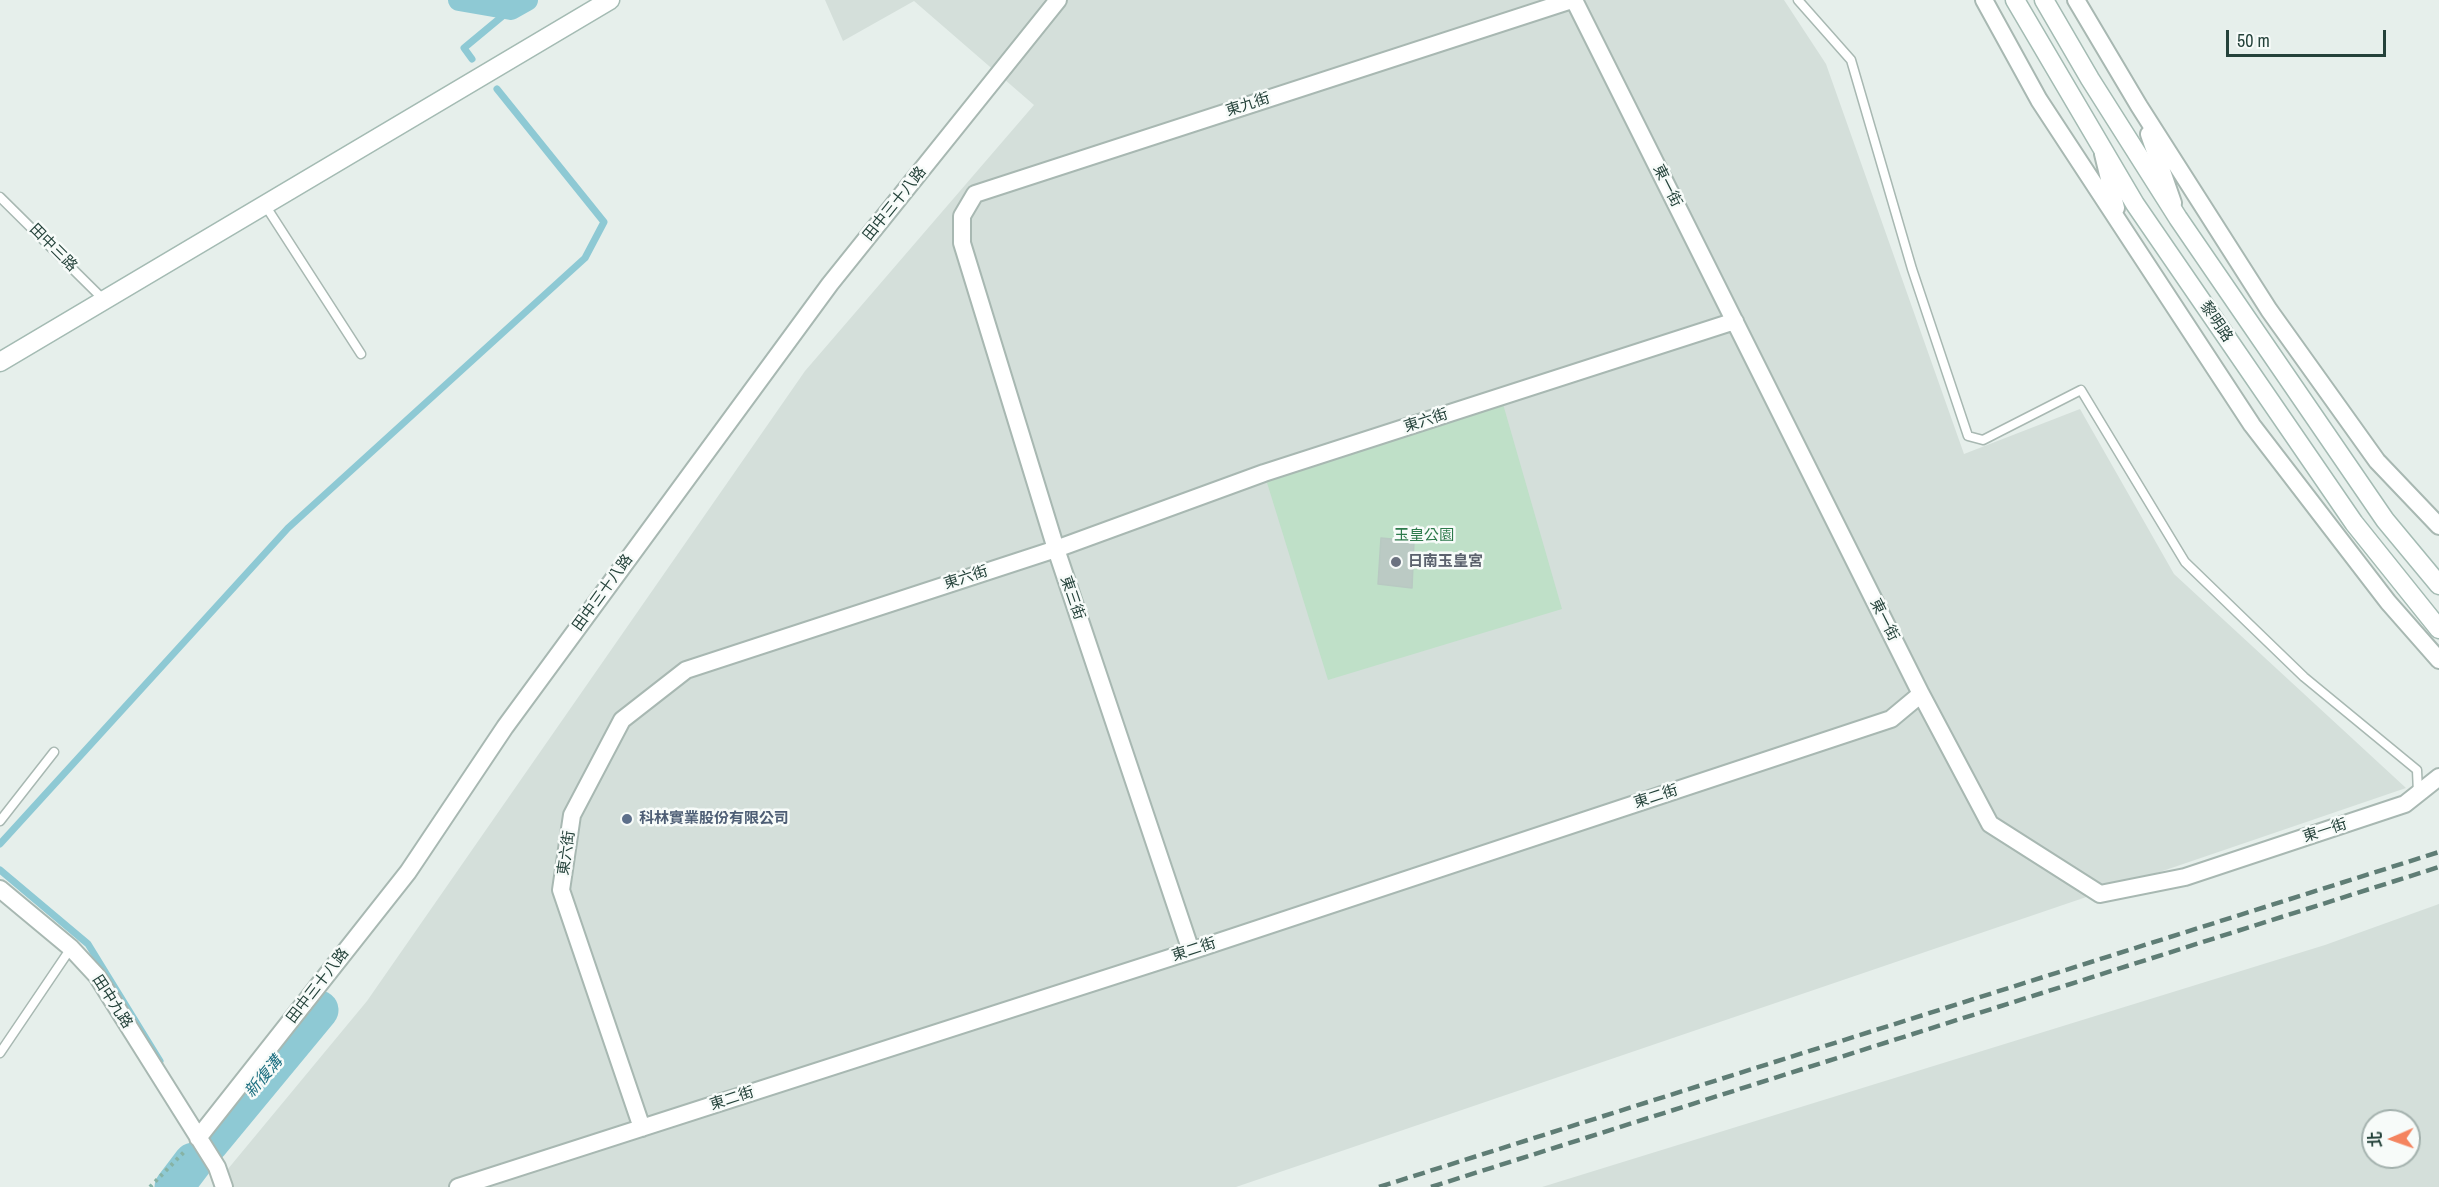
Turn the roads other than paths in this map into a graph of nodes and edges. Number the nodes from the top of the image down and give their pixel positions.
1 (610, 0) edge
2 (1058, 0) edge
3 (1573, 0) edge
4 (1798, 0) edge
5 (1984, 0) edge
6 (2015, 0) edge
7 (2044, 0) edge
8 (2076, 0) edge
9 (2139, 106) junction
10 (2101, 147) junction
11 (0, 197) edge
12 (265, 205) junction
13 (2178, 218) junction
14 (2119, 221) junction
15 (962, 243) joint
16 (105, 300) junction
17 (1735, 321) junction
18 (361, 354) dead end
19 (0, 362) edge
20 (2439, 526) edge
21 (1056, 549) junction
22 (2439, 585) edge
23 (2439, 630) edge
24 (2439, 660) edge
25 (1921, 694) junction
26 (54, 752) dead end
27 (2439, 777) edge
28 (2439, 795) edge
29 (2418, 796) junction
30 (0, 821) edge
31 (0, 890) edge
32 (71, 948) junction
33 (1191, 951) junction
34 (0, 1053) edge
35 (642, 1128) junction
36 (198, 1138) junction
37 (224, 1187) edge
38 (458, 1187) edge

1 - 12 street
2 - 36 street, 田中三十八路
3 - 15 street, 東九街
3 - 17 street, 東一街
4 - 29 lane
5 - 14 street
6 - 10 street, 黎明路
7 - 13 street, 黎明路
8 - 9 street
9 - 13 street
9 - 20 street
10 - 14 street
10 - 23 street, 黎明路
11 - 16 lane, 田中三路
12 - 16 street
12 - 18 lane
13 - 22 street, 黎明路
14 - 24 street
15 - 21 street, 東三街
16 - 19 street
17 - 21 street, 東六街
17 - 25 street, 東一街
21 - 33 street, 東三街
21 - 35 street, 東六街
25 - 29 street, 東一街
25 - 33 street, 東二街
26 - 30 lane
27 - 29 street
28 - 29 street
31 - 32 street, 田中九路
32 - 34 lane
32 - 36 street, 田中九路
33 - 35 street, 東二街
35 - 38 street, 東二街
36 - 37 street, 田中九路

